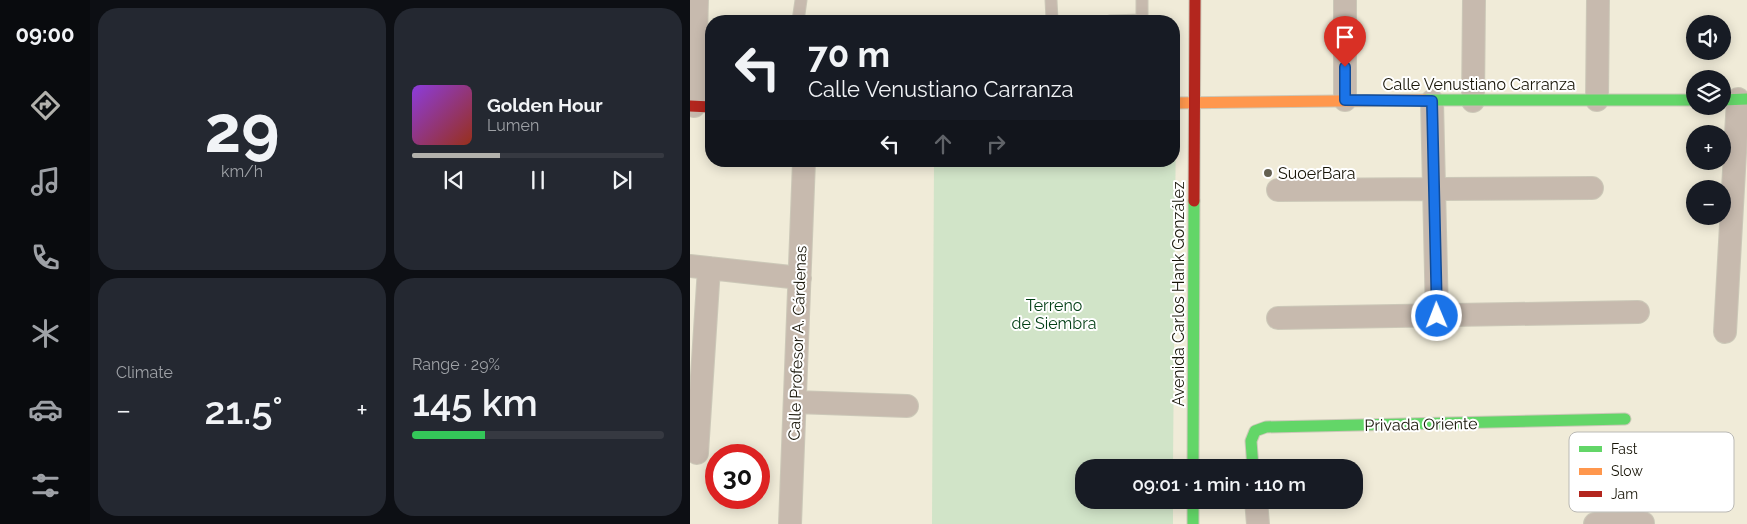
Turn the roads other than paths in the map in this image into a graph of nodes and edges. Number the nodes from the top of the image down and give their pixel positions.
1 (697, 0) edge
2 (801, 0) edge
3 (1050, 0) edge
4 (1142, 0) edge
5 (1195, 0) edge
6 (1345, 0) edge
7 (1474, 0) edge
8 (1598, 0) edge
9 (799, 15) edge
10 (1052, 15) edge
11 (1142, 15) edge
12 (696, 97) edge
13 (1345, 100) junction
14 (1597, 100) junction
15 (1686, 100) edge
16 (1736, 100) edge
17 (1432, 101) junction
18 (1473, 101) junction
19 (1180, 103) edge
20 (1196, 103) junction
21 (804, 167) edge
22 (1592, 188) dead end
23 (1434, 189) junction
24 (1278, 190) dead end
25 (700, 267) edge
26 (800, 278) junction
27 (1638, 312) dead end
28 (1437, 316) junction
29 (1278, 318) dead end
30 (1725, 332) dead end
31 (794, 402) junction
32 (907, 406) dead end
33 (1625, 419) dead end
34 (697, 453) dead end
35 (1194, 459) edge
36 (1252, 459) edge
37 (1193, 509) edge
38 (1257, 509) edge
39 (1644, 523) edge
40 (790, 524) edge
41 (1193, 524) edge
42 (1258, 524) edge
43 (1595, 524) edge

1 - 12 street
2 - 9 lane
3 - 10 lane
4 - 11 lane
5 - 20 street, Avenida Carlos Hank González
6 - 13 street
7 - 18 street
8 - 14 street
13 - 17 street, Calle Venustiano Carranza
13 - 20 street, Calle Venustiano Carranza
14 - 15 street, Calle Venustiano Carranza
14 - 18 street, Calle Venustiano Carranza
16 - 30 street
17 - 18 street, Calle Venustiano Carranza
17 - 23 street
19 - 20 street, Calle Venustiano Carranza
20 - 35 street, Avenida Carlos Hank González
21 - 26 street, Calle Profesor A. Cárdenas
22 - 23 street
23 - 24 street
23 - 28 street
25 - 26 street
25 - 34 street
26 - 31 street, Calle Profesor A. Cárdenas
27 - 28 street
28 - 29 street
31 - 32 street
31 - 40 street, Calle Profesor A. Cárdenas
33 - 36 street, Privada Oriente
37 - 41 street
38 - 42 street
39 - 43 street

